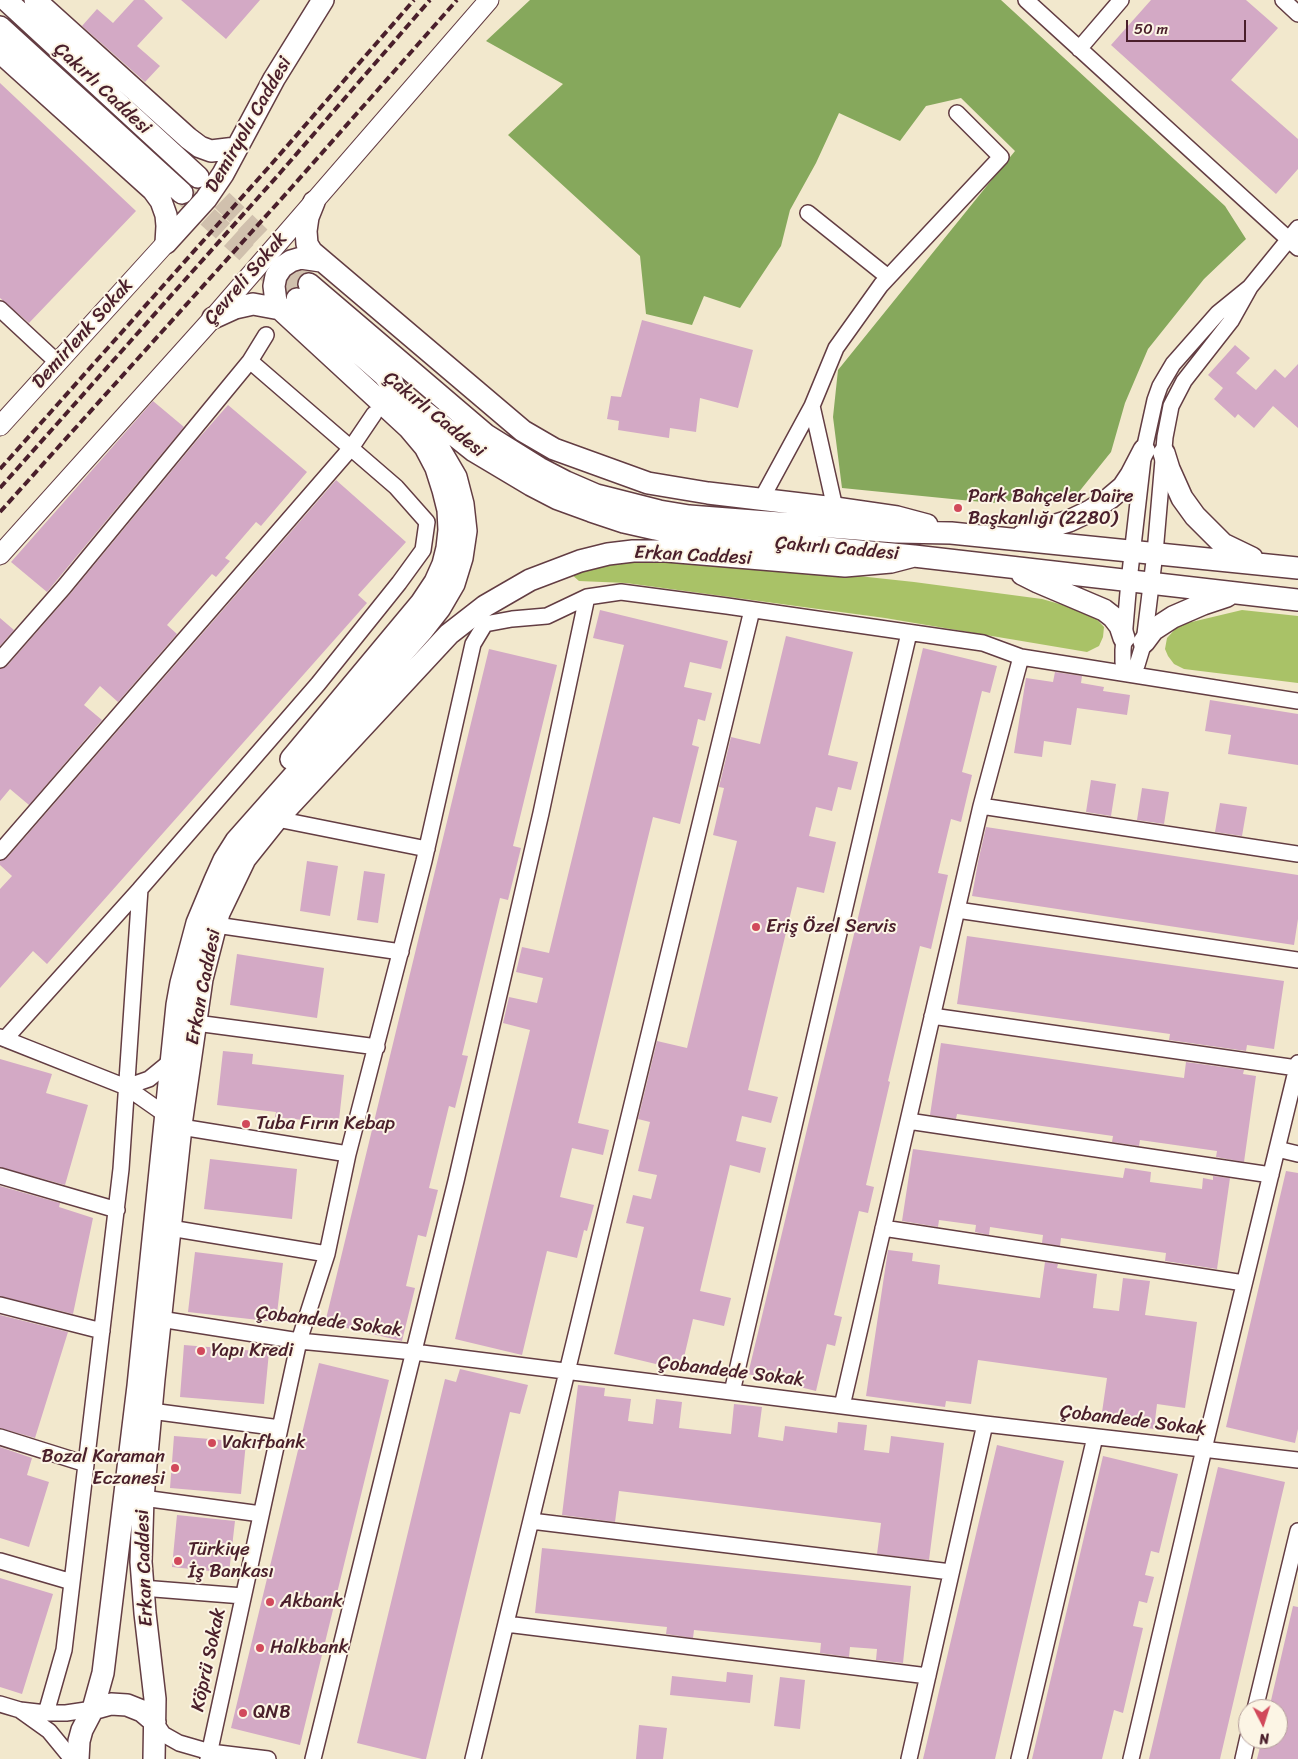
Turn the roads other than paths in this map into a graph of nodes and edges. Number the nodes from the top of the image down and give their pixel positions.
1 (6, 0) edge
2 (35, 0) edge
3 (323, 0) edge
4 (489, 0) edge
5 (1026, 0) edge
6 (1121, 0) edge
7 (1283, 0) edge
8 (1298, 14) edge
9 (0, 27) edge
10 (1079, 49) junction
11 (0, 52) edge
12 (957, 113) dead end
13 (236, 148) junction
14 (198, 177) tunnel mouth
15 (182, 193) tunnel mouth
16 (314, 202) junction
17 (808, 213) dead end
18 (1298, 228) edge
19 (166, 243) junction
20 (1293, 244) edge
21 (321, 261) junction
22 (888, 277) junction
23 (295, 297) junction
24 (0, 309) edge
25 (213, 318) junction
26 (266, 335) dead end
27 (250, 361) junction
28 (57, 362) junction
29 (383, 374) junction
30 (812, 406) junction
31 (374, 414) dead end
32 (0, 426) edge
33 (351, 448) junction
34 (1154, 452) junction
35 (761, 500) junction
36 (835, 508) junction
37 (951, 533) junction
38 (1010, 538) junction
39 (1132, 551) junction
40 (1155, 553) junction
41 (0, 555) edge
42 (914, 556) junction
43 (1274, 565) junction
44 (1010, 567) junction
45 (1298, 568) edge
46 (1129, 581) junction
47 (1152, 584) junction
48 (1236, 594) junction
49 (587, 597) junction
50 (1298, 600) edge
51 (752, 610) junction
52 (909, 632) junction
53 (1134, 640) junction
54 (1021, 656) junction
55 (0, 660) edge
56 (1129, 674) junction
57 (1298, 701) edge
58 (981, 806) junction
59 (277, 819) junction
60 (236, 841) junction
61 (427, 849) junction
62 (0, 852) edge
63 (1298, 854) edge
64 (140, 889) junction
65 (956, 910) junction
66 (216, 925) junction
67 (401, 952) junction
68 (1298, 960) edge
69 (932, 1016) junction
70 (196, 1022) junction
71 (2, 1038) edge
72 (377, 1047) junction
73 (171, 1061) junction
74 (1297, 1066) edge
75 (126, 1088) junction
76 (173, 1121) junction
77 (908, 1121) junction
78 (1277, 1149) junction
79 (348, 1154) junction
80 (1298, 1154) edge
81 (1270, 1175) junction
82 (0, 1176) edge
83 (117, 1210) junction
84 (170, 1228) junction
85 (883, 1228) junction
86 (327, 1254) junction
87 (1244, 1284) junction
88 (0, 1305) edge
89 (160, 1319) junction
90 (102, 1331) junction
91 (298, 1341) junction
92 (414, 1352) junction
93 (568, 1371) junction
94 (732, 1392) junction
95 (842, 1406) junction
96 (151, 1411) junction
97 (985, 1424) junction
98 (280, 1428) junction
99 (0, 1437) edge
100 (1095, 1437) junction
101 (1204, 1449) junction
102 (1298, 1460) edge
103 (86, 1464) junction
104 (143, 1498) junction
105 (261, 1514) junction
106 (531, 1521) junction
107 (1298, 1531) edge
108 (0, 1561) edge
109 (951, 1572) junction
110 (72, 1582) junction
111 (142, 1588) junction
112 (244, 1596) junction
113 (506, 1624) junction
114 (928, 1676) junction
115 (1257, 1699) edge
116 (0, 1704) edge
117 (93, 1709) junction
118 (20, 1710) junction
119 (46, 1713) junction
120 (155, 1722) junction
121 (209, 1756) edge
122 (72, 1759) edge
123 (78, 1759) edge
124 (154, 1759) edge
125 (190, 1759) edge
126 (268, 1759) edge
127 (313, 1759) edge
128 (473, 1759) edge
129 (909, 1759) edge
130 (1019, 1759) edge
131 (1131, 1759) edge

1 - 14 main road, Çakırlı Caddesi
2 - 13 main road
3 - 13 main road, Demiryolu Caddesi
4 - 16 street, Çevreli Sokak
5 - 10 street
6 - 10 street
7 - 8 street
9 - 15 main road, Çakırlı Caddesi
10 - 20 street
11 - 19 main road
12 - 22 street
13 - 19 main road, Demiryolu Caddesi
16 - 21 main road
16 - 25 street, Çevreli Sokak
17 - 22 street
18 - 20 street
19 - 28 street, Demirlenk Sokak
20 - 34 street
21 - 23 main road
21 - 35 main road
22 - 30 street
23 - 25 main road
23 - 29 main road, Çakırlı Caddesi
23 - 37 main road, Çakırlı Caddesi
23 - 60 main road
24 - 28 street
25 - 41 street, Çevreli Sokak
26 - 27 street
27 - 33 street
27 - 55 street
28 - 32 street, Demirlenk Sokak
29 - 42 main road, Çakırlı Caddesi
29 - 60 main road, Erkan Caddesi
30 - 35 street
30 - 36 street
31 - 33 street
33 - 62 street
33 - 64 street
34 - 38 main road
34 - 39 street
34 - 40 street
34 - 43 main road
35 - 36 main road
36 - 37 main road
37 - 38 main road, Çakırlı Caddesi
38 - 39 main road, Çakırlı Caddesi
39 - 40 main road, Çakırlı Caddesi
39 - 46 street
40 - 43 main road, Çakırlı Caddesi
40 - 47 street
42 - 44 main road, Çakırlı Caddesi
42 - 59 main road, Erkan Caddesi
43 - 45 main road, Çakırlı Caddesi
44 - 46 main road, Çakırlı Caddesi
44 - 53 main road
46 - 47 main road, Çakırlı Caddesi
46 - 53 street
47 - 48 main road, Çakırlı Caddesi
47 - 53 street
48 - 50 main road, Çakırlı Caddesi
48 - 53 main road
49 - 51 street
49 - 61 street, Köprü Sokak
49 - 92 street
51 - 52 street
51 - 93 street
52 - 54 street
52 - 94 street
53 - 56 street
54 - 56 street
54 - 58 street
56 - 57 street
58 - 63 street
58 - 65 street
59 - 61 street
59 - 66 main road, Erkan Caddesi
60 - 73 main road, Erkan Caddesi
61 - 67 street, Köprü Sokak
64 - 71 street
64 - 75 street
65 - 68 street
65 - 69 street
66 - 67 street
66 - 70 main road, Erkan Caddesi
67 - 72 street, Köprü Sokak
69 - 74 street
69 - 77 street
70 - 72 street
70 - 76 main road, Erkan Caddesi
71 - 75 street
72 - 79 street, Köprü Sokak
73 - 75 street
73 - 76 main road, Erkan Caddesi
74 - 78 street
75 - 76 street
75 - 83 street
76 - 79 street
76 - 84 main road, Erkan Caddesi
76 - 117 main road, Erkan Caddesi
77 - 81 street
77 - 85 street
78 - 80 street
78 - 81 street
79 - 86 street, Köprü Sokak
81 - 87 street
82 - 83 street
83 - 90 street
84 - 86 street
84 - 89 main road, Erkan Caddesi
85 - 87 street
85 - 95 street
86 - 91 street, Köprü Sokak
87 - 101 street
88 - 90 street
89 - 91 street, Çobandede Sokak
89 - 96 main road, Erkan Caddesi
90 - 103 street
91 - 92 street, Çobandede Sokak
91 - 98 street, Köprü Sokak
92 - 93 street, Çobandede Sokak
92 - 127 street
93 - 94 street, Çobandede Sokak
93 - 106 street
94 - 95 street, Çobandede Sokak
95 - 97 street, Çobandede Sokak
96 - 98 street
96 - 104 main road, Erkan Caddesi
97 - 100 street, Çobandede Sokak
97 - 109 street
98 - 105 street, Köprü Sokak
99 - 103 street
100 - 101 street, Çobandede Sokak
100 - 130 street
101 - 102 street, Çobandede Sokak
101 - 131 street
103 - 110 street
104 - 105 street
104 - 111 main road, Erkan Caddesi
105 - 112 street, Köprü Sokak
106 - 109 street
106 - 113 street
107 - 115 street
108 - 110 street
109 - 114 street
110 - 119 street
111 - 112 street
111 - 120 main road, Erkan Caddesi
112 - 121 street, Köprü Sokak
113 - 114 street
113 - 128 street
114 - 129 street
116 - 118 street
117 - 119 street
117 - 120 main road
117 - 123 main road, Erkan Caddesi
118 - 119 street
118 - 122 street
120 - 121 street
120 - 124 main road, Erkan Caddesi
121 - 125 street
121 - 126 street

